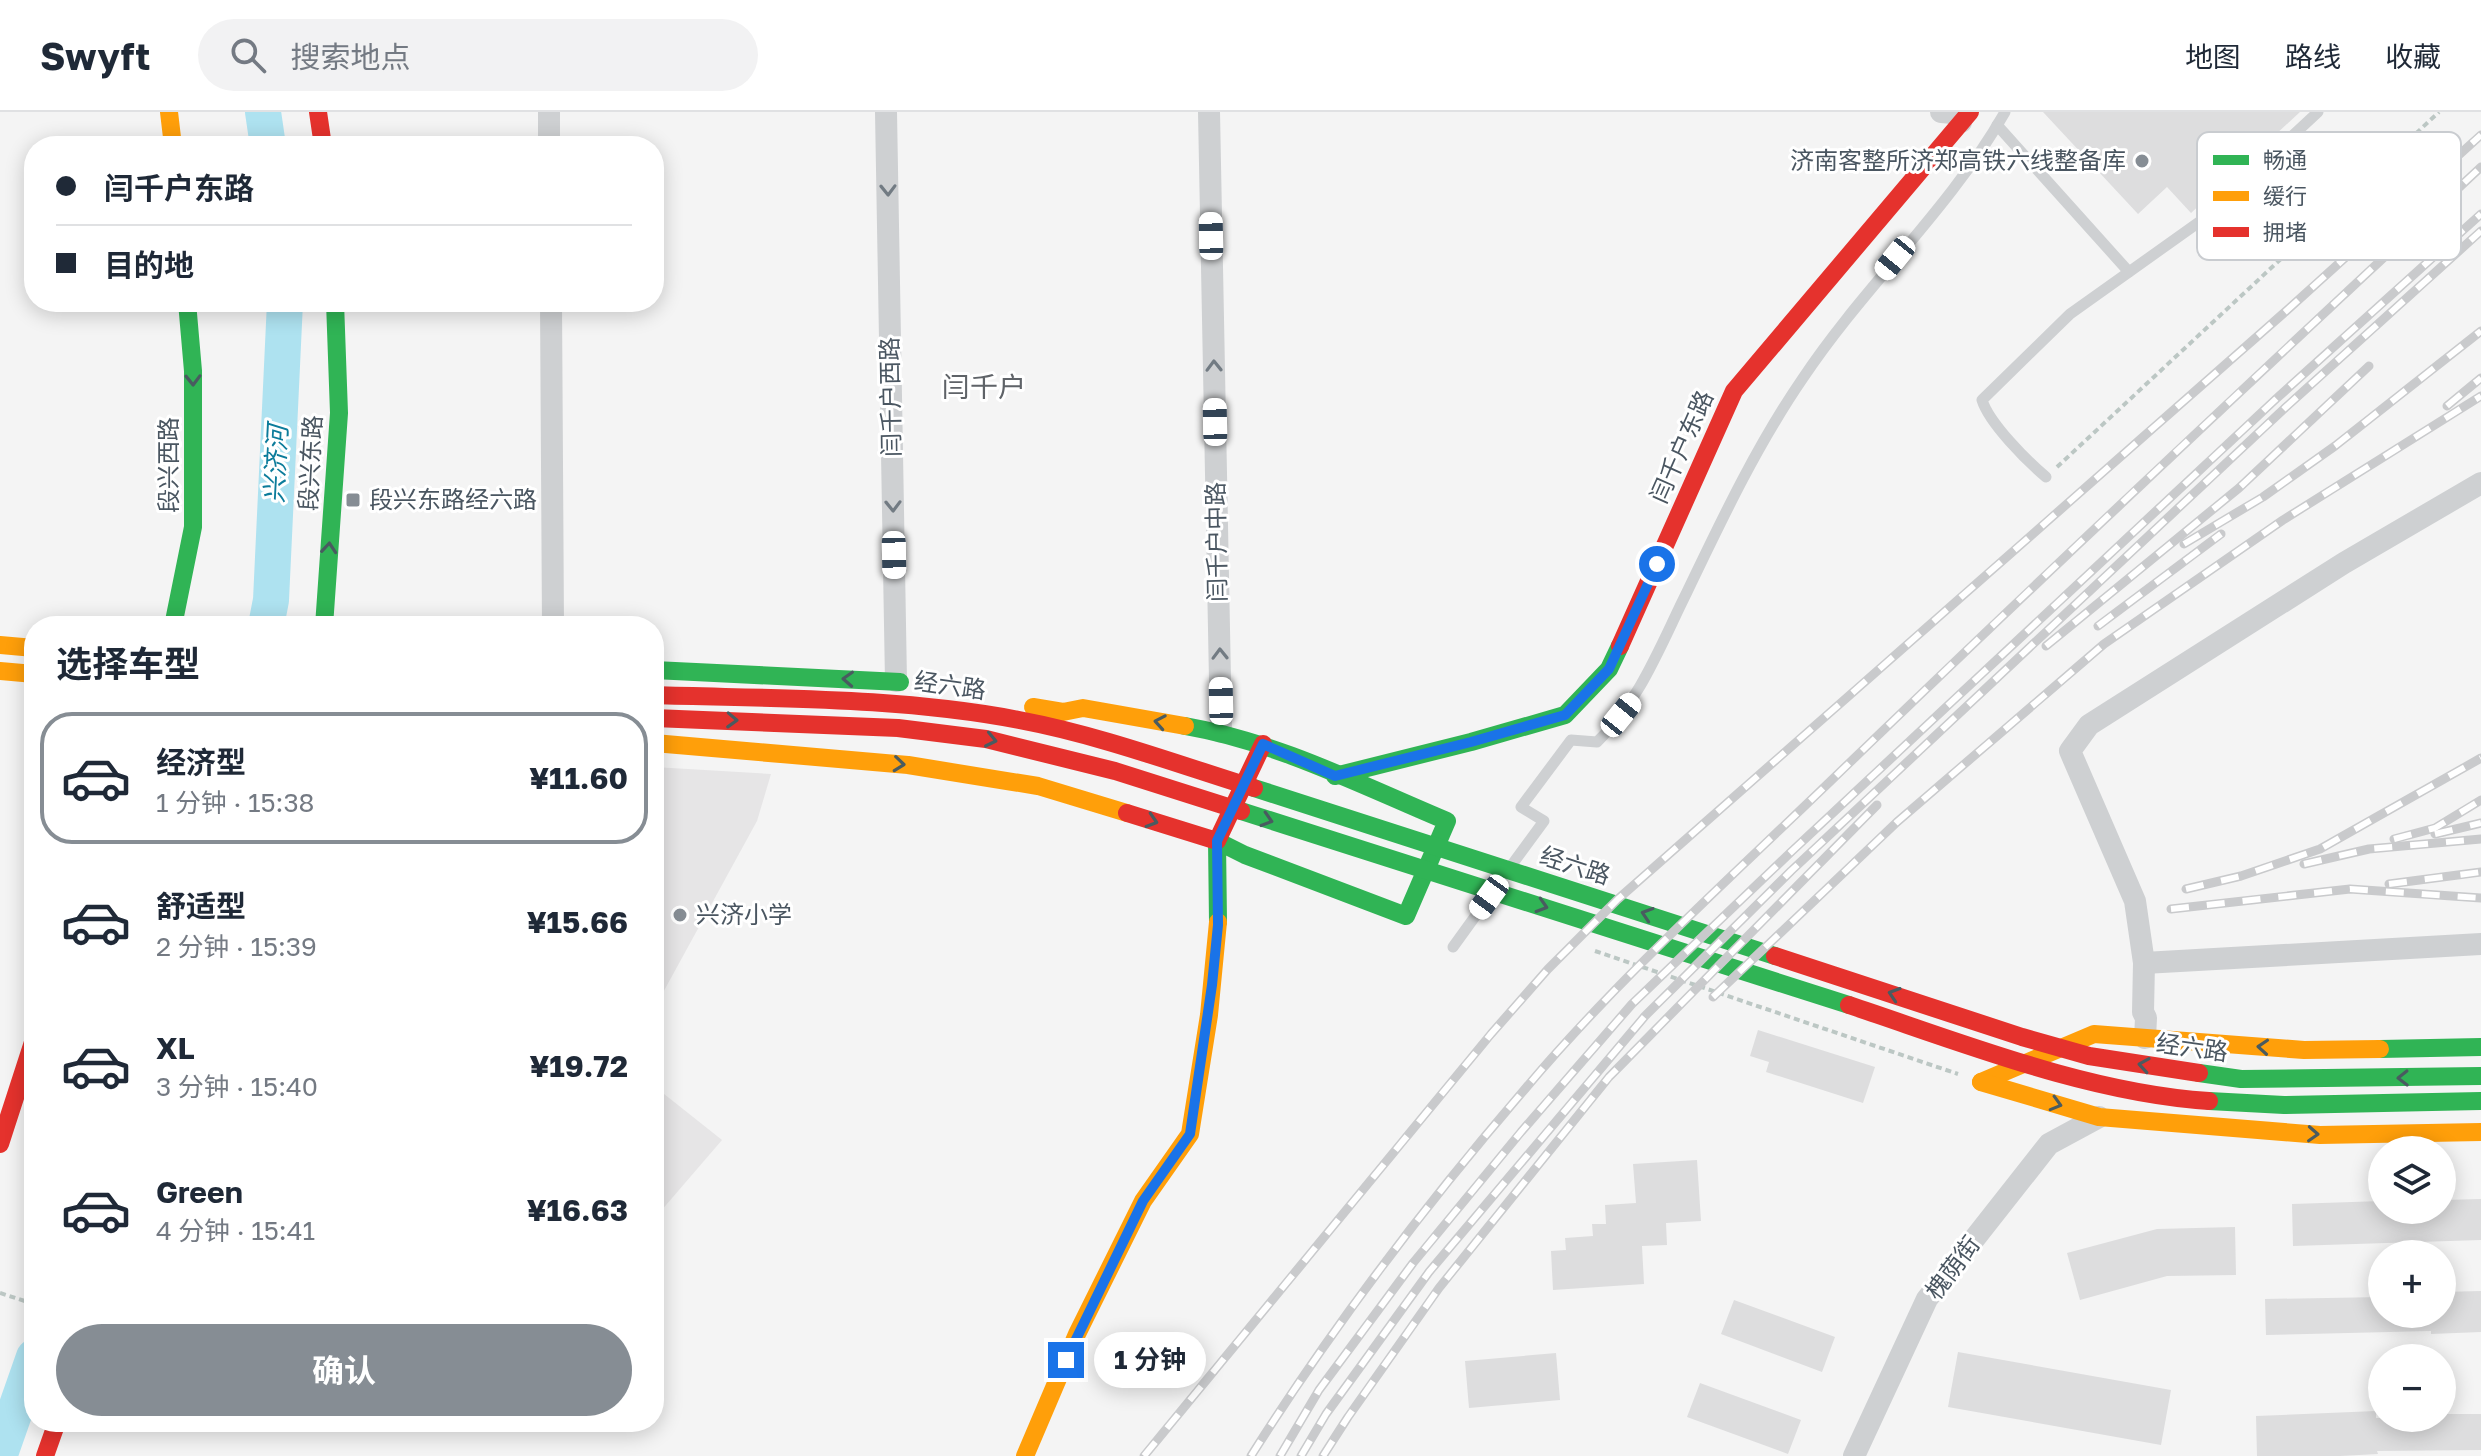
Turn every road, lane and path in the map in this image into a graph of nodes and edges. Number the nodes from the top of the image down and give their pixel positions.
1 (169, 112) edge
2 (318, 112) edge
3 (549, 112) edge
4 (886, 112) edge
5 (1209, 112) edge
6 (2005, 112) edge
7 (2318, 112) edge
8 (2439, 112) edge
9 (1957, 115) edge
10 (1997, 125) junction
11 (2297, 132) edge
12 (2417, 132) edge
13 (172, 136) edge
14 (322, 136) edge
15 (549, 136) edge
16 (2197, 224) edge
17 (2280, 260) edge
18 (2129, 272) junction
19 (188, 312) edge
20 (335, 312) edge
21 (551, 312) edge
22 (2046, 477) joint
23 (2481, 483) edge
24 (175, 616) edge
25 (325, 616) edge
26 (553, 616) edge
27 (0, 645) edge
28 (24, 647) edge
29 (0, 671) edge
30 (664, 671) edge
31 (24, 673) edge
32 (904, 683) joint
33 (957, 692) dead end
34 (1587, 692) junction
35 (664, 695) edge
36 (664, 718) edge
37 (1576, 728) junction
38 (1221, 732) junction
39 (664, 744) edge
40 (1263, 744) junction
41 (1335, 776) junction
42 (1217, 841) junction
43 (2481, 944) edge
44 (1453, 947) dead end
45 (1590, 949) dead end
46 (2144, 963) junction
47 (2145, 1038) junction
48 (2481, 1047) edge
49 (24, 1070) edge
50 (2481, 1076) edge
51 (1981, 1082) junction
52 (2481, 1101) edge
53 (2099, 1117) junction
54 (2481, 1132) edge
55 (0, 1144) edge
56 (0, 1293) edge
57 (24, 1301) edge
58 (53, 1432) edge
59 (45, 1456) edge
60 (1025, 1456) edge
61 (1854, 1456) edge

1 - 13 main road
2 - 14 main road
3 - 15 street
4 -> 32 street, 闫千户西路
38 -> 5 street, 闫千户中路
6 - 10 lane
7 - 11 lane
8 - 12 path
9 - 34 main road, 闫千户东路
10 - 18 lane
10 - 37 lane
16 - 18 lane
17 - 22 path
18 - 22 lane
19 -> 24 main road, 段兴西路
25 -> 20 main road, 段兴东路
21 - 26 street
23 - 46 street
27 - 28 main road
29 - 31 main road
32 -> 30 main road
38 -> 33 main road
34 - 37 lane
34 - 41 main road, 闫千户东路
50 -> 35 main road, 经六路
36 -> 52 main road, 经六路
37 - 44 lane
38 - 40 main road
39 -> 42 main road
40 - 41 main road
40 - 42 main road
41 - 42 main road
42 - 60 main road
43 - 46 street
45 - 51 path
46 - 47 street
48 -> 47 main road
47 - 51 main road
49 - 55 main road
51 -> 53 main road
53 -> 54 main road
53 - 61 street, 槐荫街
56 - 57 path
58 - 59 main road

